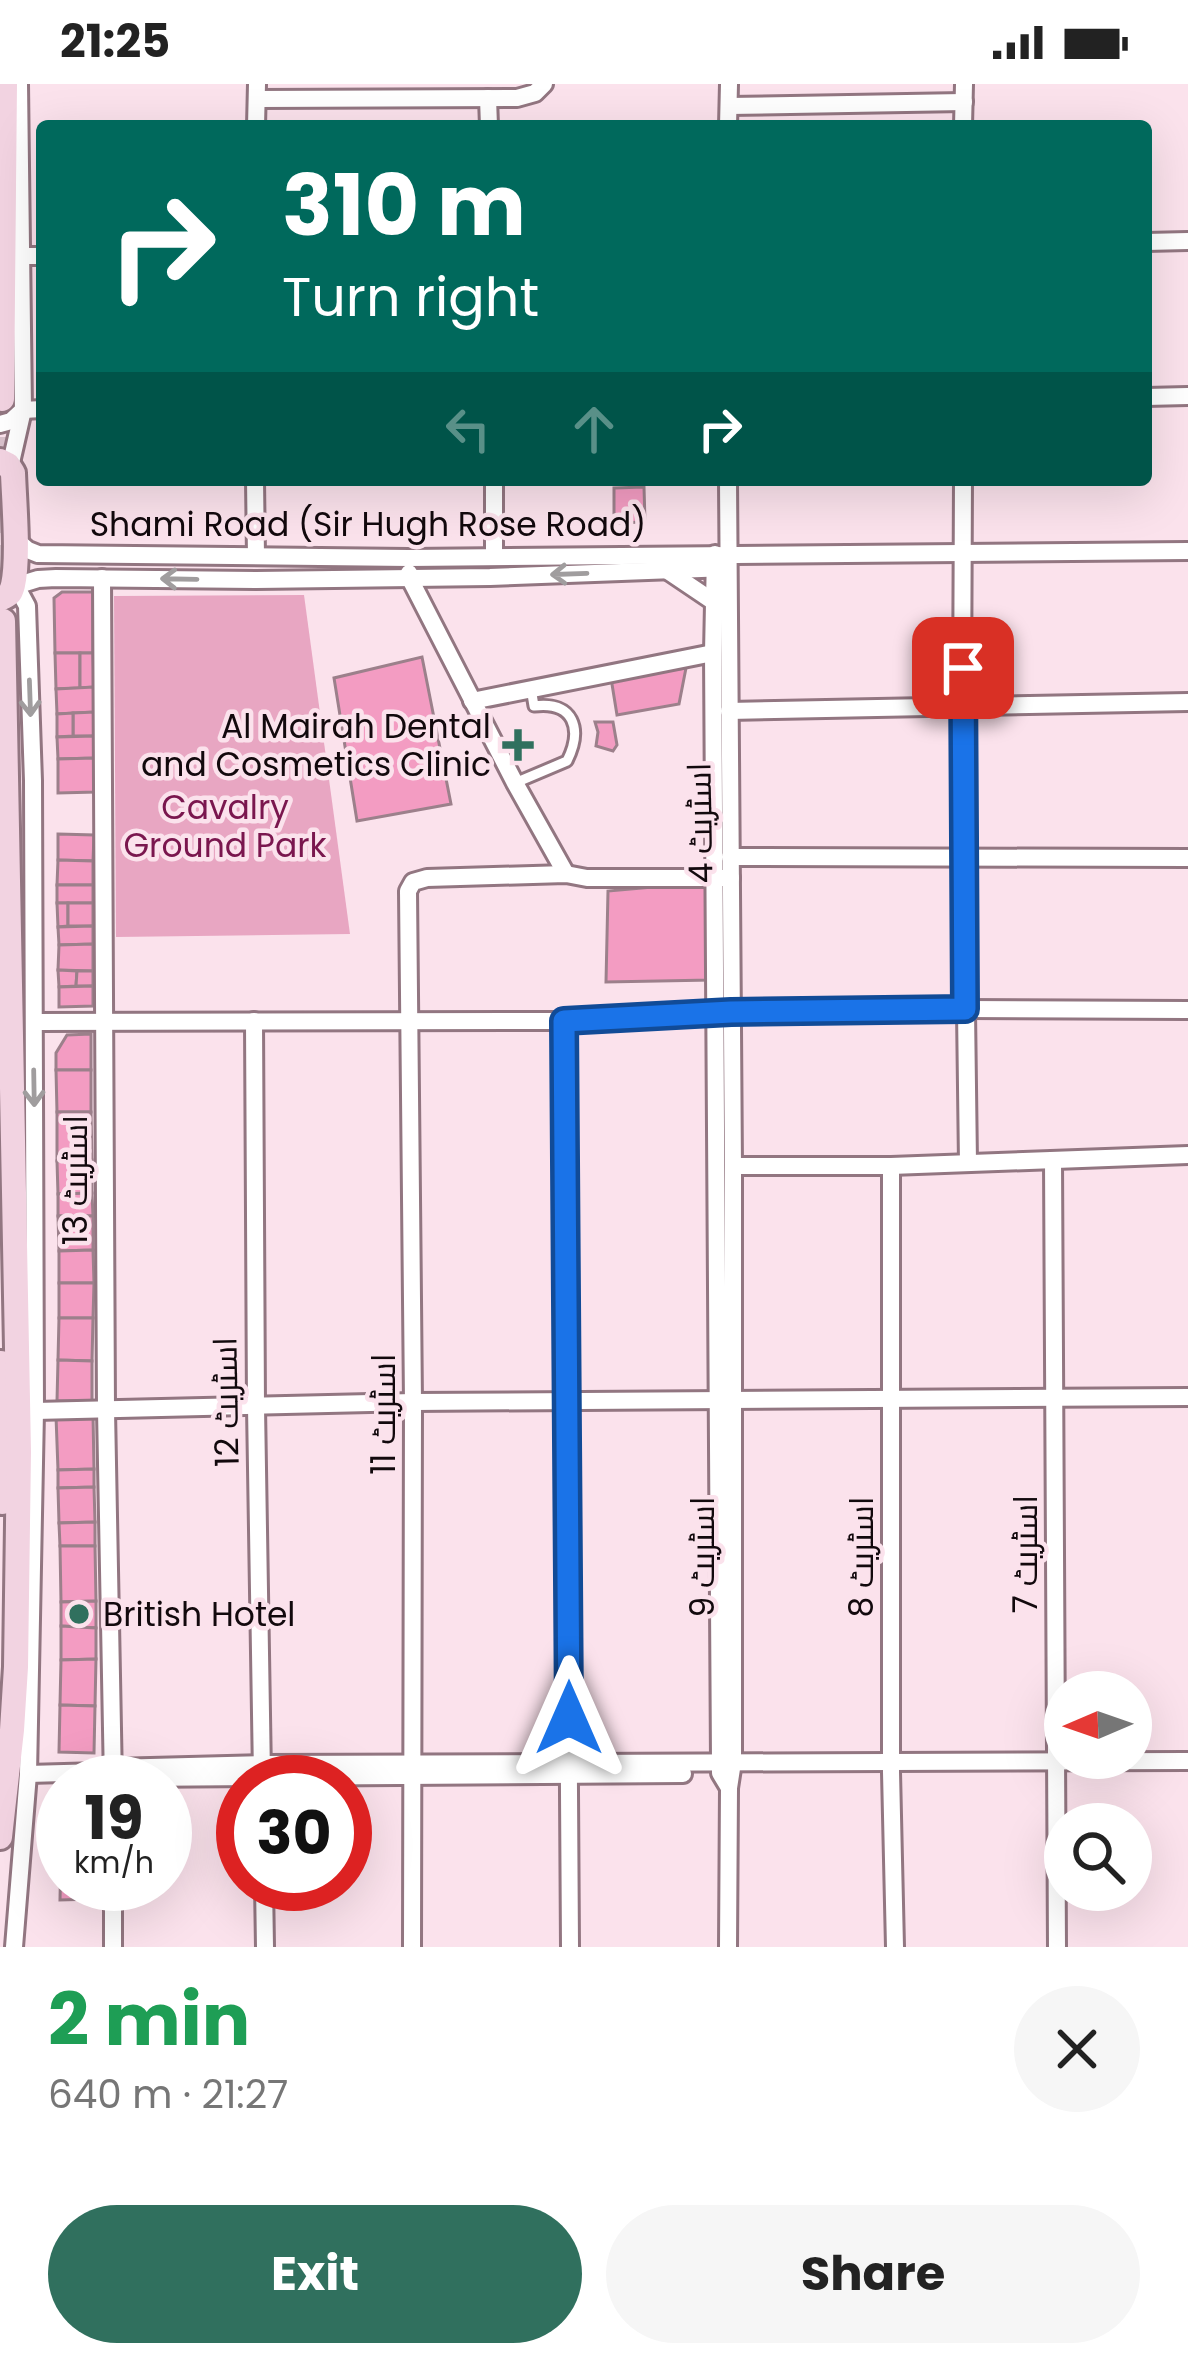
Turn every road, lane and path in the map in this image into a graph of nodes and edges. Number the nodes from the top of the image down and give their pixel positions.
1 (4, 84) edge
2 (20, 84) edge
3 (544, 84) edge
4 (729, 84) edge
5 (256, 91) edge
6 (362, 91) edge
7 (964, 93) edge
8 (488, 98) junction
9 (729, 106) junction
10 (489, 120) edge
11 (728, 120) edge
12 (1188, 241) edge
13 (1152, 242) edge
14 (21, 256) junction
15 (36, 256) edge
16 (1152, 397) edge
17 (1188, 397) edge
18 (17, 410) edge
19 (5, 464) edge
20 (256, 486) edge
21 (494, 486) edge
22 (727, 486) edge
23 (963, 486) edge
24 (14, 538) junction
25 (1188, 550) edge
26 (964, 552) junction
27 (256, 556) junction
28 (494, 557) junction
29 (409, 558) junction
30 (721, 561) junction
31 (668, 571) junction
32 (102, 578) junction
33 (409, 578) junction
34 (714, 602) junction
35 (5, 603) edge
36 (713, 653) junction
37 (531, 688) junction
38 (472, 701) junction
39 (1188, 702) edge
40 (962, 706) junction
41 (729, 711) junction
42 (515, 783) junction
43 (730, 856) junction
44 (965, 857) junction
45 (1188, 858) edge
46 (566, 874) junction
47 (723, 878) junction
48 (965, 1009) junction
49 (1188, 1010) edge
50 (724, 1013) junction
51 (254, 1021) junction
52 (410, 1021) junction
53 (564, 1021) junction
54 (34, 1022) junction
55 (104, 1023) junction
56 (1188, 1155) edge
57 (1053, 1160) junction
58 (968, 1163) junction
59 (733, 1166) junction
60 (891, 1166) junction
61 (18, 1246) edge
62 (0, 1288) edge
63 (1054, 1397) junction
64 (1188, 1397) edge
65 (725, 1399) junction
66 (891, 1401) junction
67 (413, 1402) junction
68 (567, 1402) junction
69 (18, 1406) edge
70 (256, 1407) junction
71 (106, 1409) junction
72 (0, 1666) edge
73 (1056, 1671) edge
74 (110, 1755) edge
75 (262, 1755) edge
76 (1152, 1765) edge
77 (1188, 1765) edge
78 (1044, 1766) edge
79 (891, 1767) junction
80 (570, 1769) junction
81 (412, 1770) junction
82 (372, 1771) edge
83 (727, 1772) junction
84 (28, 1774) junction
85 (36, 1774) edge
86 (1057, 1779) edge
87 (0, 1837) edge
88 (112, 1911) edge
89 (264, 1911) edge
90 (14, 1947) edge
91 (112, 1947) edge
92 (265, 1947) edge
93 (412, 1947) edge
94 (570, 1947) edge
95 (728, 1947) edge
96 (895, 1947) edge
97 (1058, 1947) edge

1 - 18 main road
2 - 14 street
3 - 8 street
4 - 9 street
5 - 6 street
6 - 8 street
7 - 9 street
8 - 10 street
9 - 11 street
12 - 13 street
14 - 15 street
14 - 18 street
16 - 17 street
18 - 19 street
19 - 24 main road
20 - 27 street
21 - 28 street
22 - 30 street, اسٹریٹ 4
23 - 26 street
24 - 27 street, Shami Road (Sir Hugh Rose Road)
24 - 35 main road
25 - 26 street
26 - 30 street
26 - 40 street
27 - 29 street, Shami Road (Sir Hugh Rose Road)
28 - 29 street, Shami Road (Sir Hugh Rose Road)
28 - 30 street, Shami Road (Sir Hugh Rose Road)
29 - 33 street
30 - 31 street, Shami Road (Sir Hugh Rose Road)
30 - 34 street
30 - 41 street, اسٹریٹ 4
31 -> 33 street, Shami Road (Sir Hugh Rose Road)
31 - 34 street
33 -> 32 street, Shami Road (Sir Hugh Rose Road)
32 - 35 street, Shami Road (Sir Hugh Rose Road)
32 - 55 street, اسٹریٹ 13
33 - 38 street
34 - 36 street
35 -> 54 street
35 - 61 main road
36 - 37 street
36 - 47 street
37 - 38 street
37 - 42 lane
38 - 42 street
39 - 40 street
40 - 41 street
40 - 44 street
41 - 43 street, اسٹریٹ 4
42 - 46 street
43 - 44 street
43 - 47 street, اسٹریٹ 4
44 - 45 street
44 - 48 street
46 - 47 street
46 - 52 street, اسٹریٹ 11
47 - 50 street
48 - 49 street
48 - 50 street
48 - 58 street
50 - 53 street
50 - 59 street
50 - 65 street
51 - 52 street
51 - 55 street
51 - 70 street, اسٹریٹ 12
52 - 53 street
52 - 67 street, اسٹریٹ 11
53 - 68 street
54 - 55 street
54 -> 61 street
55 - 71 street, اسٹریٹ 13
56 - 57 street
57 - 58 street
57 - 63 street, اسٹریٹ 7
58 - 60 street
59 - 60 street
59 - 65 street, اسٹریٹ 9
60 - 66 street, اسٹریٹ 8
61 - 62 main road
61 - 69 main road
62 - 69 main road
63 - 64 street
63 - 66 street
63 - 73 street, اسٹریٹ 7
65 - 66 street
65 - 68 street
65 - 83 street, اسٹریٹ 9
66 - 79 street, اسٹریٹ 8
67 - 68 street
67 - 70 street
67 - 81 street, اسٹریٹ 11
68 - 80 street
69 - 71 street
69 - 72 main road
69 - 84 street
69 - 87 main road
70 - 71 street
70 - 75 street, اسٹریٹ 12
71 - 74 street, اسٹریٹ 13
76 - 77 street
78 - 79 street
79 - 83 street
79 - 96 street, اسٹریٹ 8
80 - 81 street
80 - 83 street
80 - 94 street
81 - 82 street
81 - 93 street, اسٹریٹ 11
83 - 95 street, اسٹریٹ 9
84 - 85 street
84 - 90 street
86 - 97 street, اسٹریٹ 7
88 - 91 street
89 - 92 street

